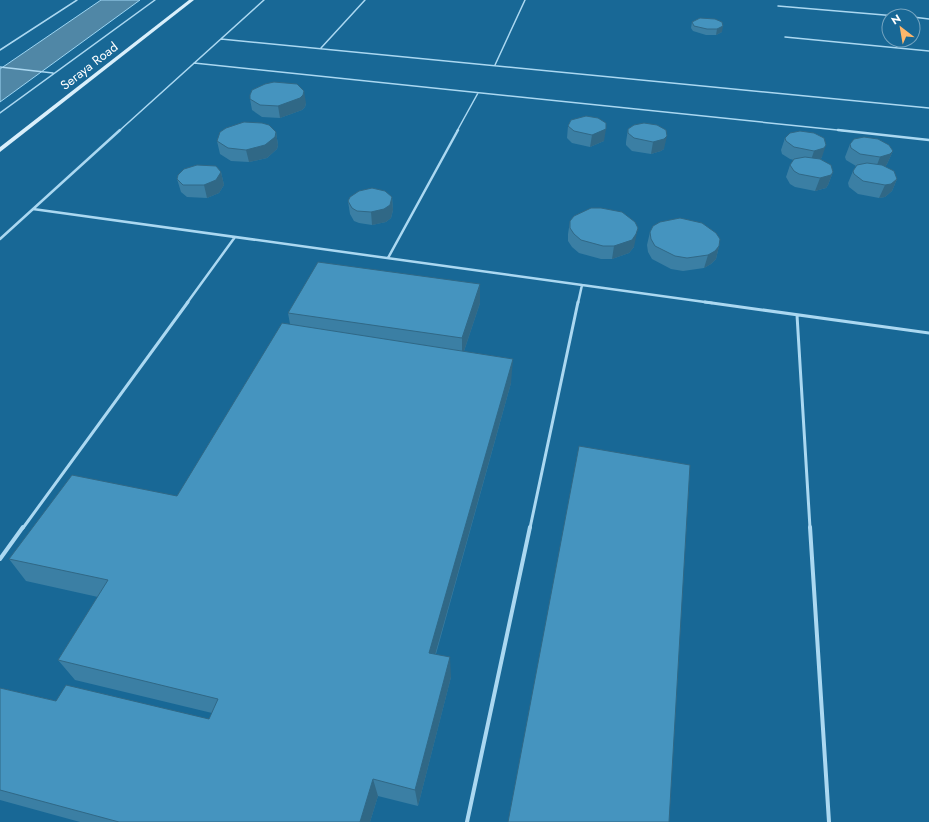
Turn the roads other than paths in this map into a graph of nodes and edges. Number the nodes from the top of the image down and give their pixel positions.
1 (77, 0) edge
2 (155, 0) edge
3 (192, 0) edge
4 (264, 0) edge
5 (365, 0) edge
6 (525, 0) edge
7 (778, 6) dead end
8 (881, 15) edge
9 (785, 37) dead end
10 (221, 38) junction
11 (321, 48) junction
12 (0, 50) edge
13 (929, 51) edge
14 (194, 63) junction
15 (495, 65) junction
16 (0, 67) edge
17 (53, 73) junction
18 (478, 93) junction
19 (929, 108) edge
20 (0, 113) edge
21 (929, 140) edge
22 (0, 150) edge
23 (33, 210) junction
24 (235, 237) junction
25 (0, 239) edge
26 (388, 258) junction
27 (582, 285) junction
28 (797, 315) junction
29 (929, 333) edge
30 (0, 559) edge
31 (467, 822) edge
32 (829, 822) edge

1 - 12 lane
2 - 17 lane
3 - 22 street, Seraya Road
4 - 10 lane
5 - 11 lane
6 - 15 lane
7 - 8 lane
9 - 13 lane
10 - 11 lane
10 - 14 lane
11 - 15 lane
14 - 18 lane
14 - 23 lane
15 - 19 lane
16 - 17 lane
17 - 20 lane
18 - 21 lane
18 - 26 lane
23 - 24 lane
23 - 25 lane
24 - 26 lane
24 - 30 lane
26 - 27 lane
27 - 28 lane
27 - 31 lane
28 - 29 lane
28 - 32 lane

